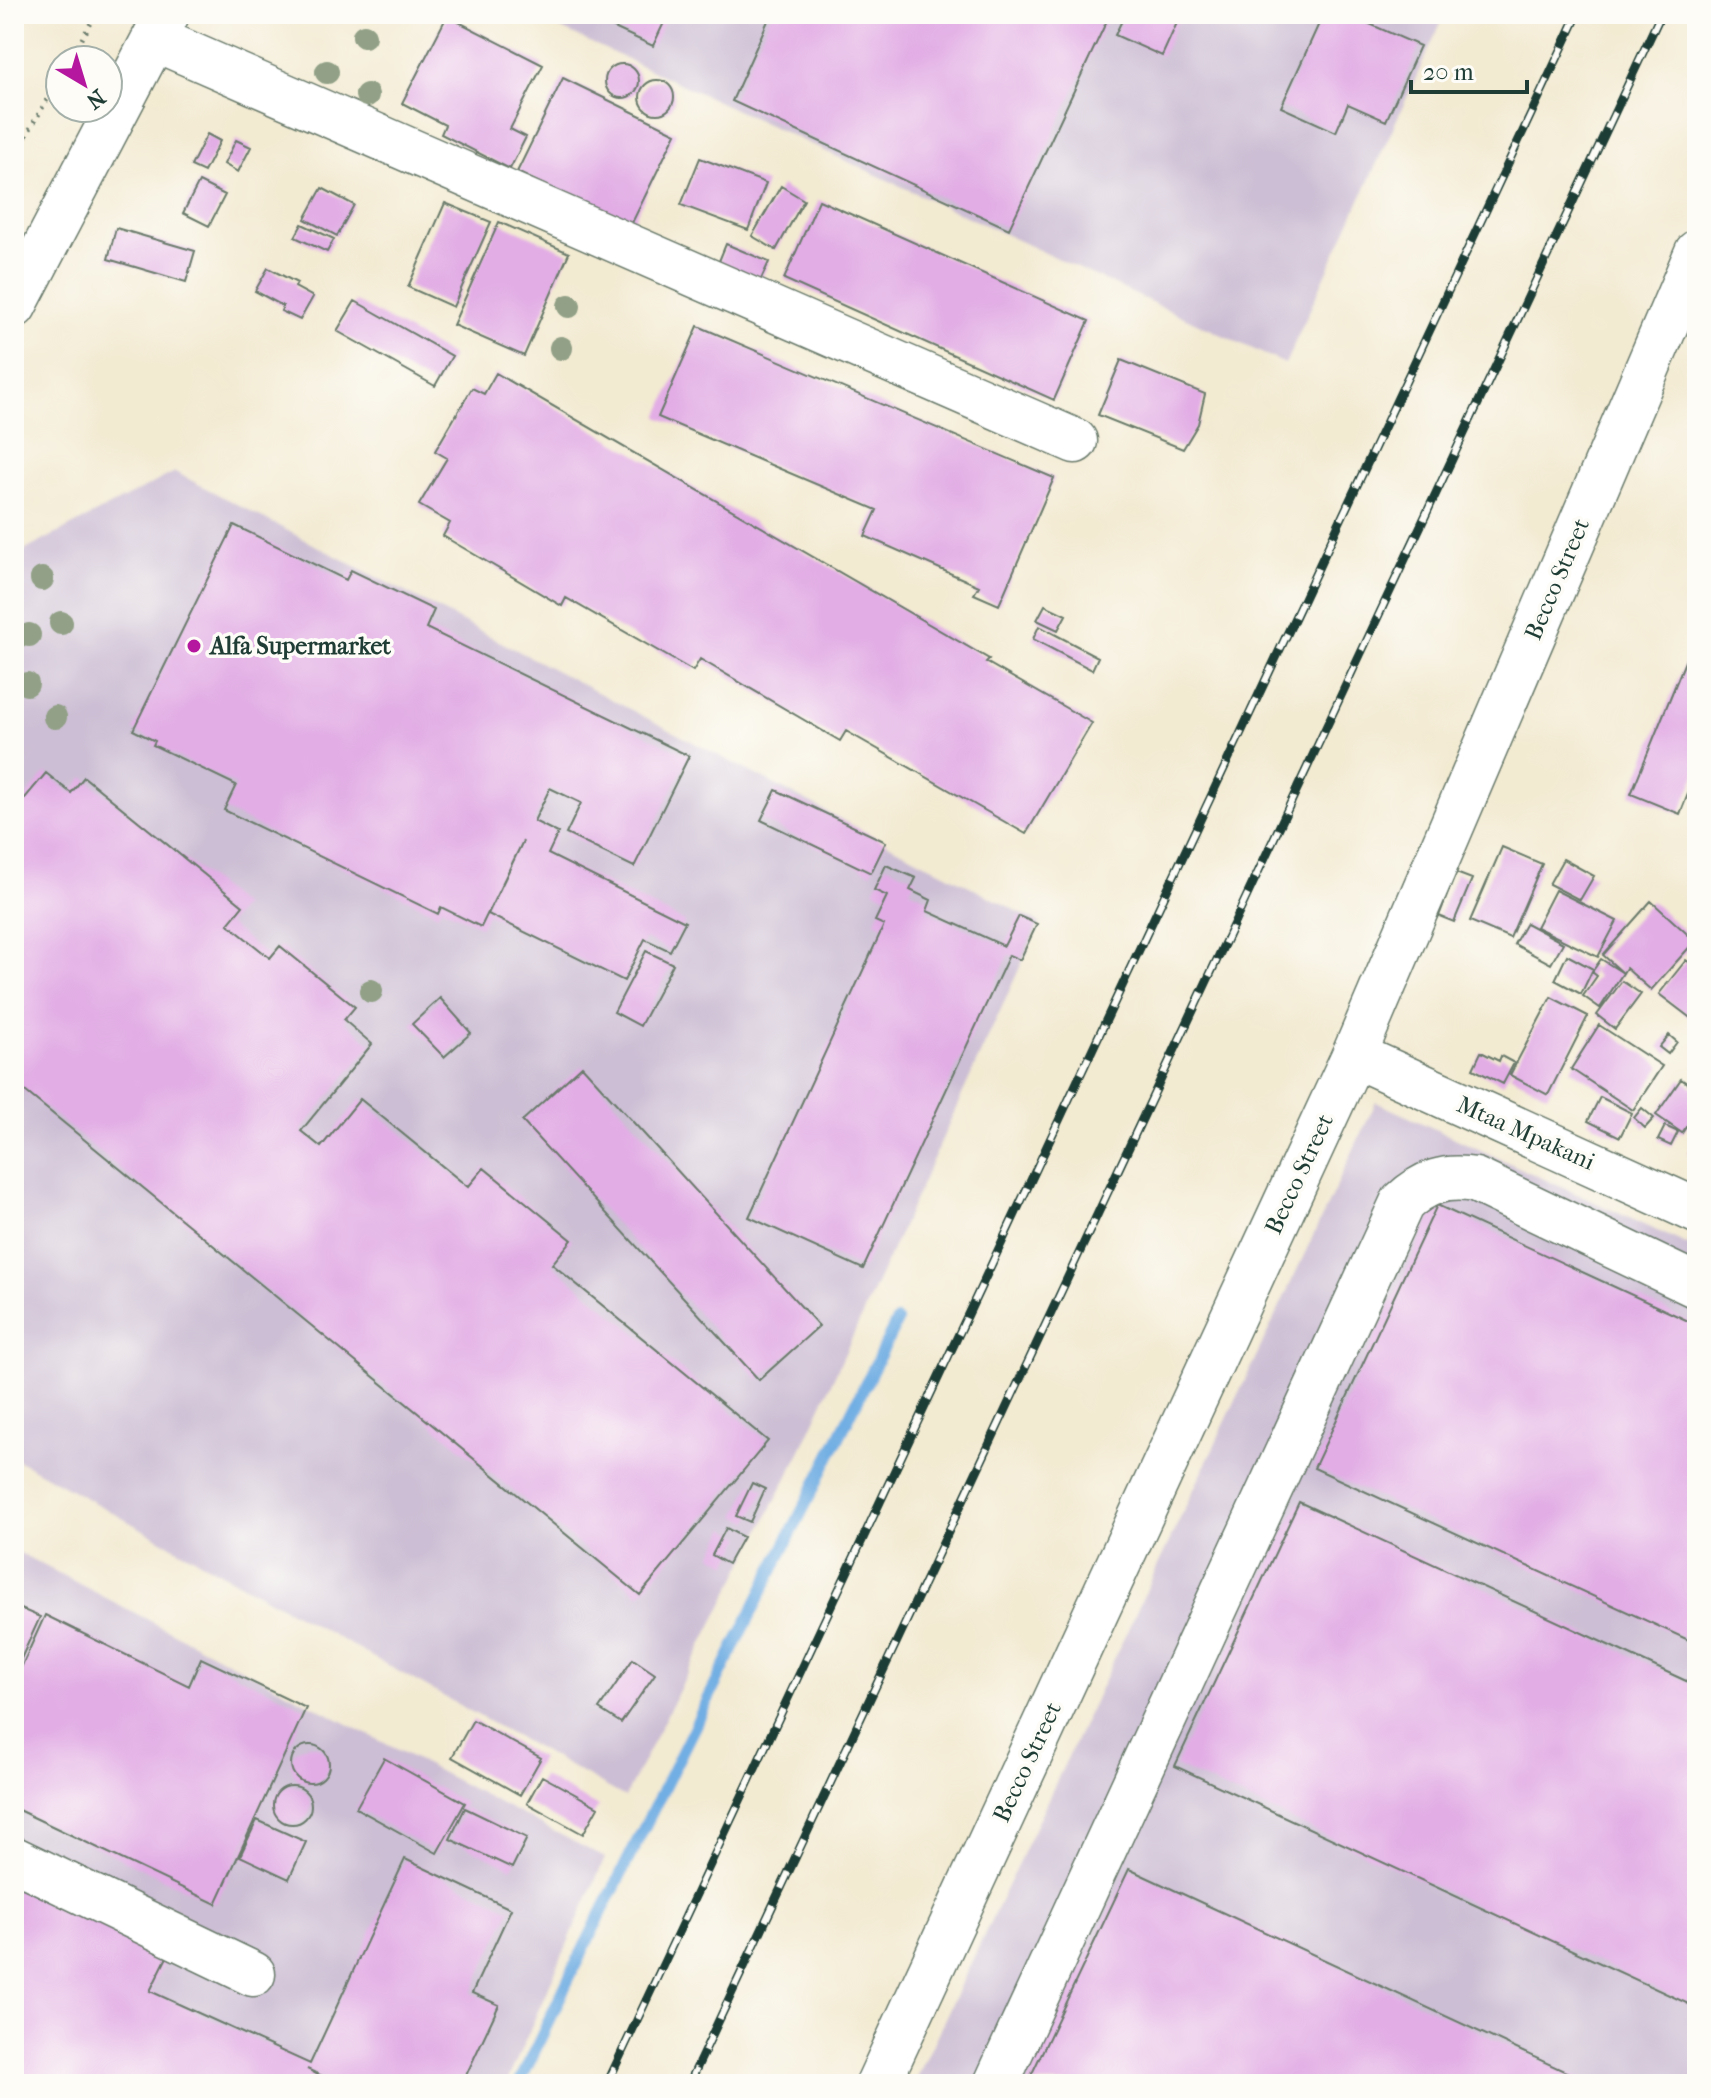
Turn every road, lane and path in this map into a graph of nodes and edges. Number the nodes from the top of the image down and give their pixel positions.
1 (25, 14) edge
2 (96, 14) edge
3 (161, 26) edge
4 (14, 33) edge
5 (79, 44) edge
6 (44, 105) edge
7 (14, 157) edge
8 (1697, 252) edge
9 (14, 306) edge
10 (1075, 441) dead end
11 (1354, 1055) junction
12 (1697, 1211) edge
13 (1697, 1286) edge
14 (14, 1859) edge
15 (253, 1974) dead end
16 (878, 2084) edge
17 (996, 2084) edge

1 - 4 path
2 - 5 path
3 - 9 street
3 - 10 street
6 - 7 path
8 - 11 street, Becco Street
11 - 12 street, Mtaa Mpakani
11 - 16 street, Becco Street
13 - 17 street
14 - 15 street

